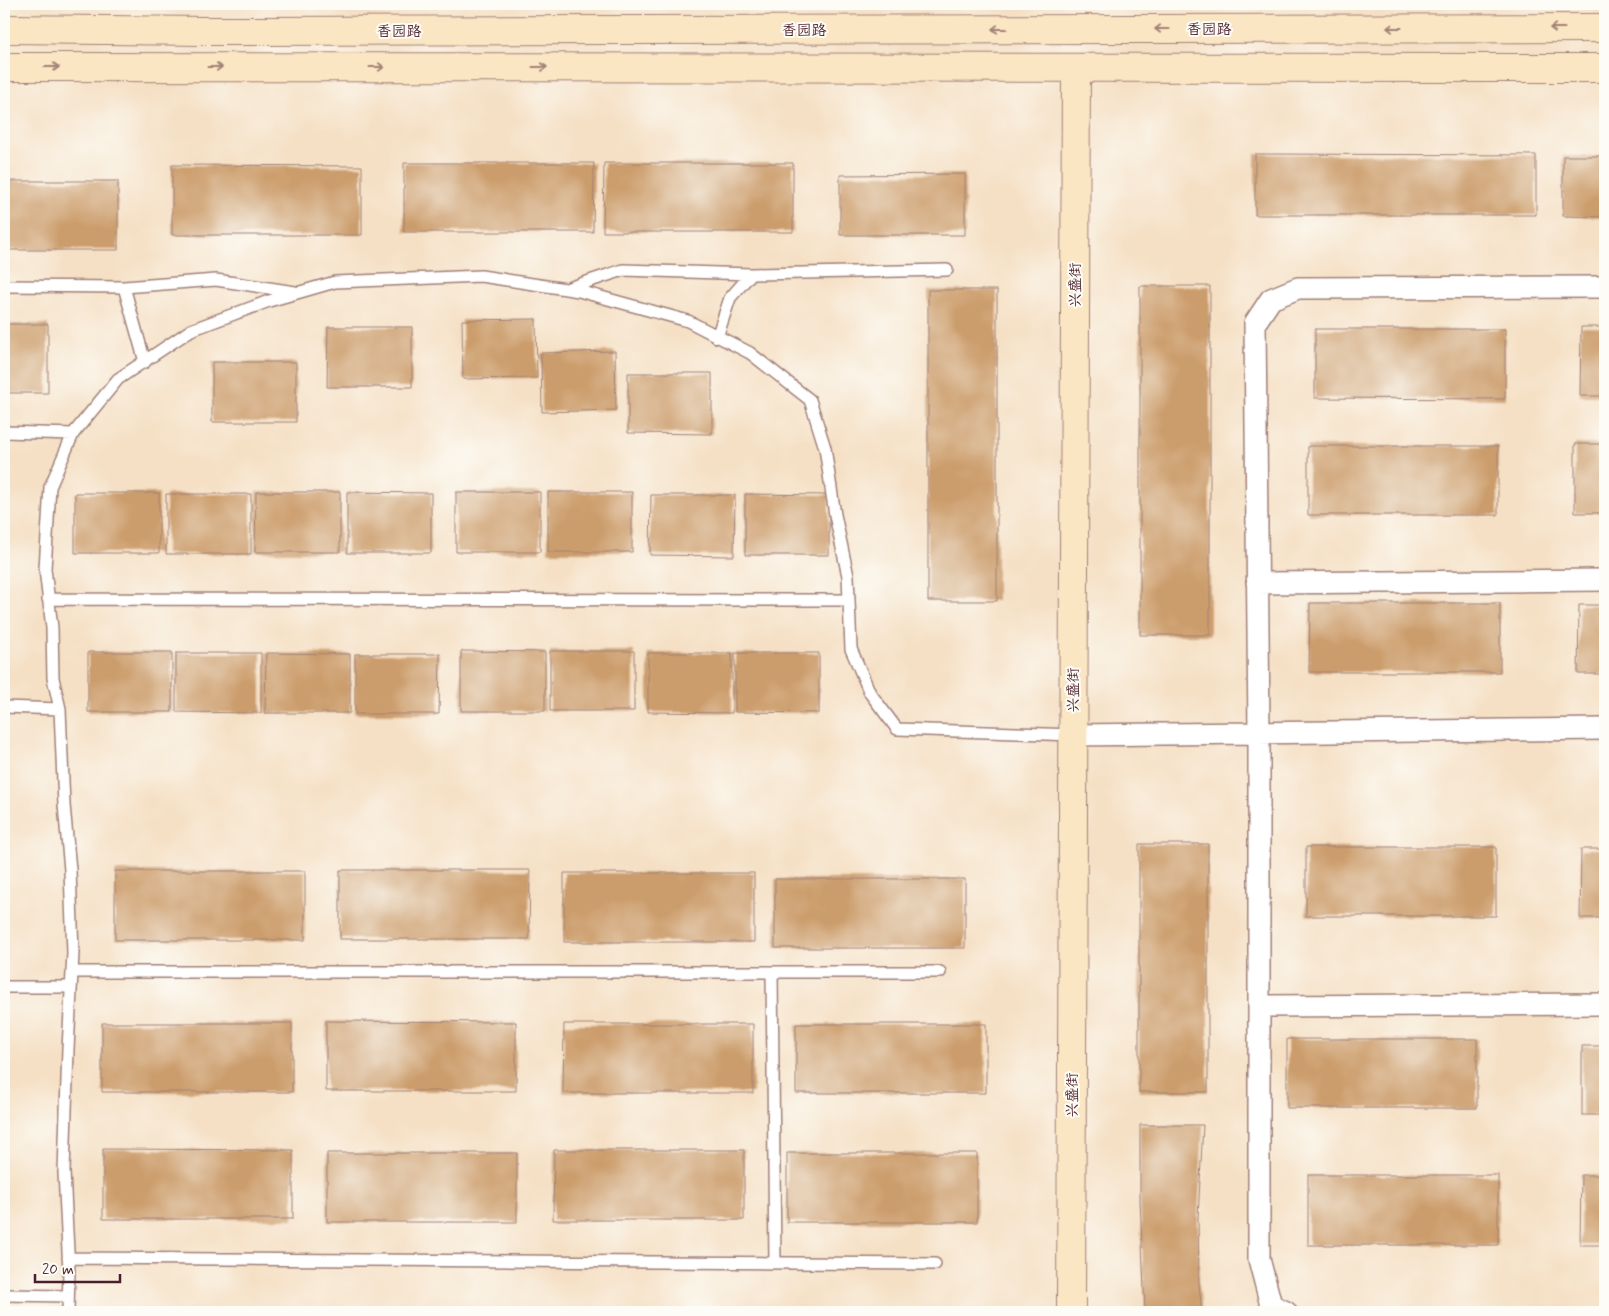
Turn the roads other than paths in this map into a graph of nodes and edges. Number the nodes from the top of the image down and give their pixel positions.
1 (1605, 28) edge
2 (4, 29) edge
3 (4, 67) edge
4 (1076, 68) junction
5 (1605, 68) edge
6 (948, 270) dead end
7 (751, 274) junction
8 (4, 286) edge
9 (124, 287) junction
10 (1605, 287) edge
11 (568, 289) junction
12 (299, 292) junction
13 (717, 336) junction
14 (145, 362) junction
15 (4, 432) edge
16 (73, 434) junction
17 (1605, 580) edge
18 (1258, 583) junction
19 (48, 599) junction
20 (849, 600) junction
21 (4, 707) edge
22 (60, 709) junction
23 (1605, 729) edge
24 (1259, 733) junction
25 (1073, 734) junction
26 (72, 972) junction
27 (772, 972) junction
28 (940, 972) dead end
29 (4, 987) edge
30 (71, 988) junction
31 (1605, 1004) edge
32 (1259, 1006) junction
33 (68, 1258) junction
34 (775, 1264) junction
35 (936, 1264) dead end
36 (4, 1295) edge
37 (68, 1296) junction
38 (68, 1312) edge
39 (1071, 1312) edge
40 (1286, 1312) edge

1 -> 2 street, 香园路
3 -> 4 street
4 - 5 street
4 - 25 street, 兴盛街
6 - 7 lane
7 - 11 lane
7 - 13 lane
8 - 9 lane
9 - 12 lane
9 - 14 lane
10 - 18 street
11 - 12 lane
11 - 13 lane
12 - 14 lane
13 - 20 lane
14 - 16 lane
15 - 16 lane
16 - 19 lane
17 - 18 street
18 - 24 street
19 - 20 lane
19 - 22 lane
20 - 25 lane
21 - 22 lane
22 - 26 lane
23 - 24 street
24 - 25 street
24 - 32 street
25 - 39 street, 兴盛街
26 - 27 lane
26 - 30 lane
27 - 28 lane
27 - 34 lane
29 - 30 lane
30 - 33 lane
31 - 32 street
32 - 40 street
33 - 34 lane
33 - 37 lane
34 - 35 lane
36 - 37 lane
37 - 38 lane

